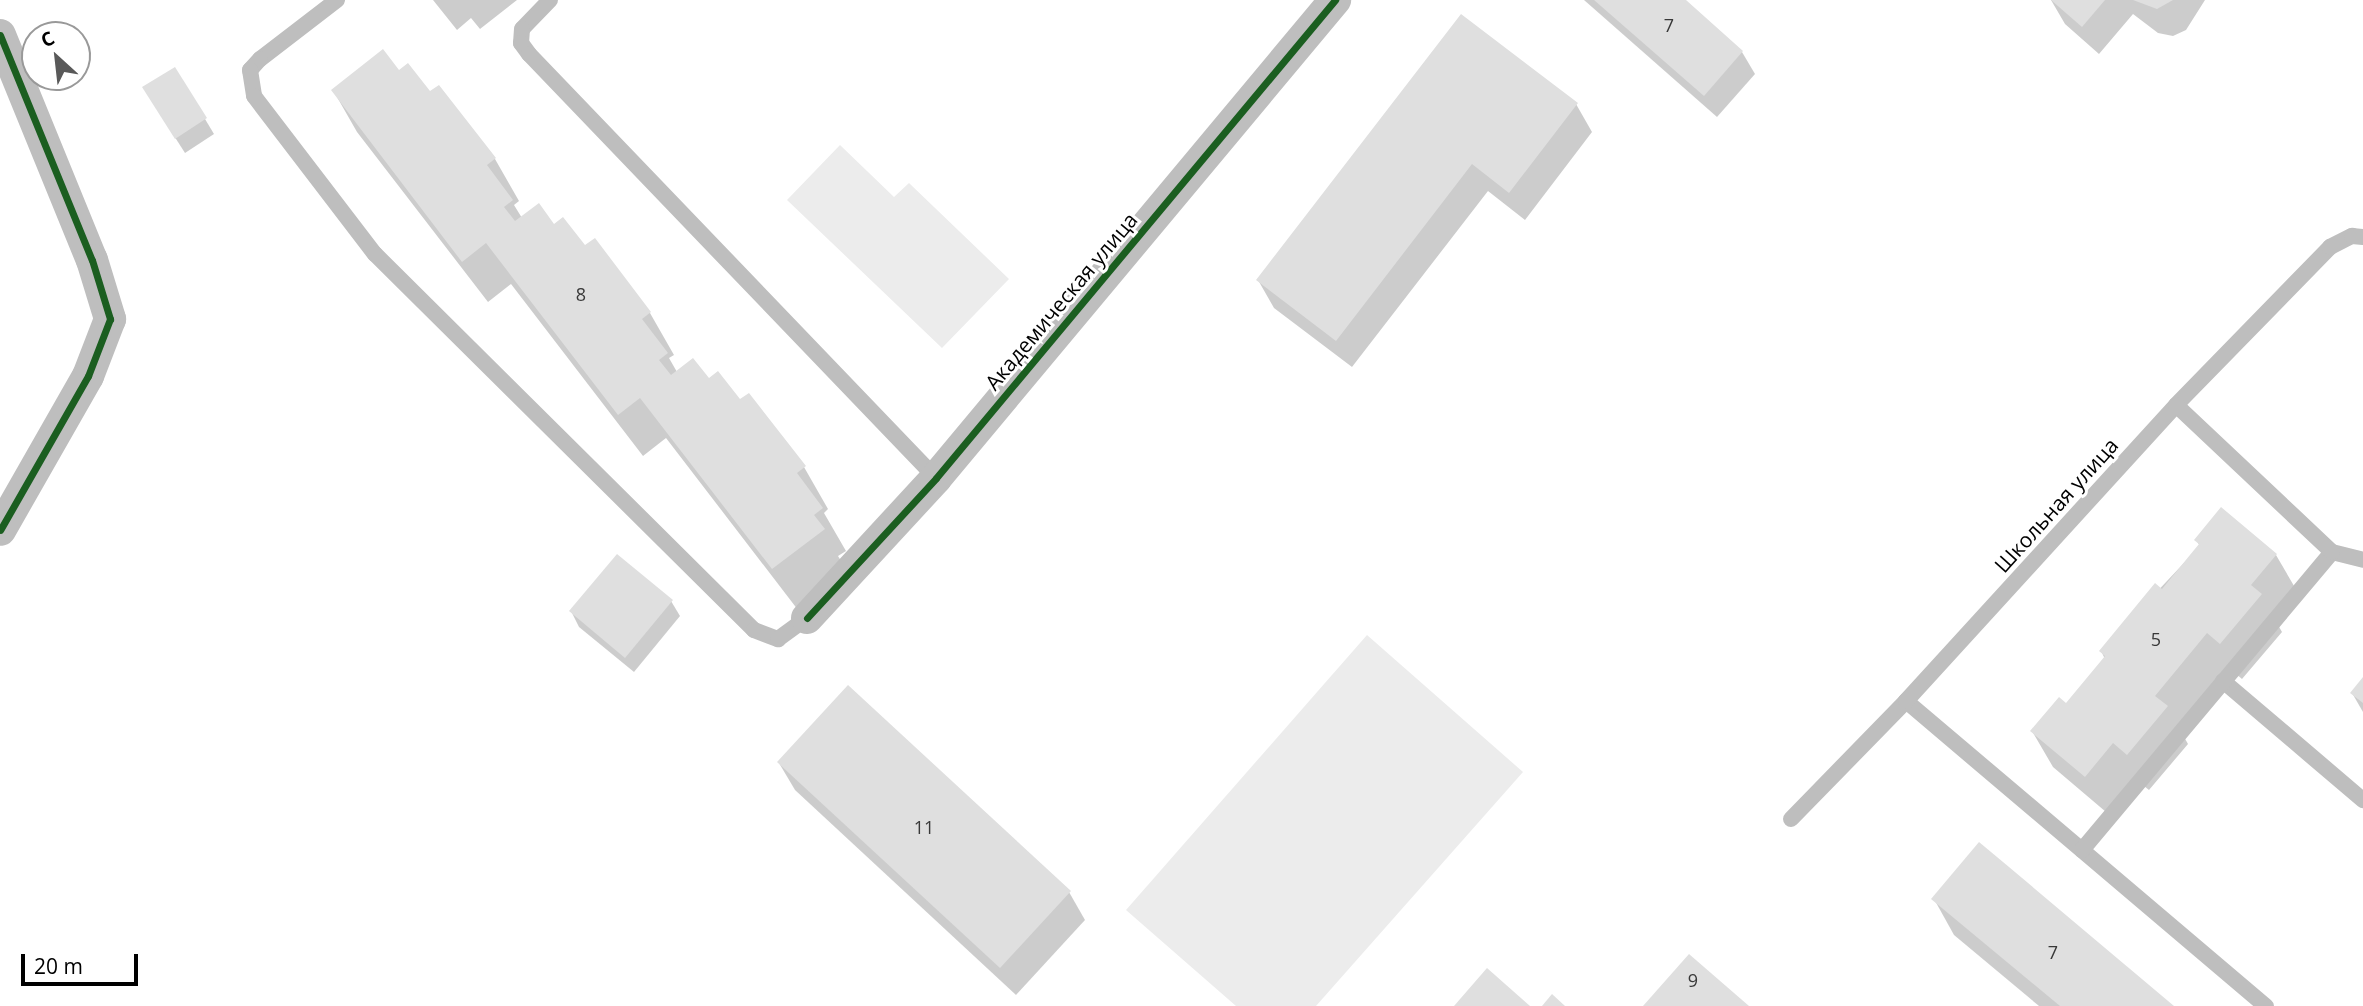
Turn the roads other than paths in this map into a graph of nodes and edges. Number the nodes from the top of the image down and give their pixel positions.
1 (337, 0) edge
2 (550, 0) edge
3 (1333, 1) edge
4 (0, 35) edge
5 (2363, 237) edge
6 (2176, 405) junction
7 (936, 478) junction
8 (0, 530) edge
9 (2332, 552) junction
10 (2363, 560) edge
11 (807, 618) joint
12 (2224, 681) junction
13 (1906, 701) junction
14 (2363, 800) edge
15 (1791, 819) dead end
16 (2082, 850) junction
17 (2266, 1006) edge

1 - 11 lane
2 - 7 lane
3 - 7 street, Академическая улица
4 - 8 street
5 - 6 lane, Школьная улица
6 - 9 lane
6 - 13 lane, Школьная улица
7 - 11 street, Академическая улица
9 - 10 lane
9 - 12 lane
12 - 14 lane
12 - 16 lane
13 - 15 lane, Школьная улица
13 - 16 lane
16 - 17 lane

